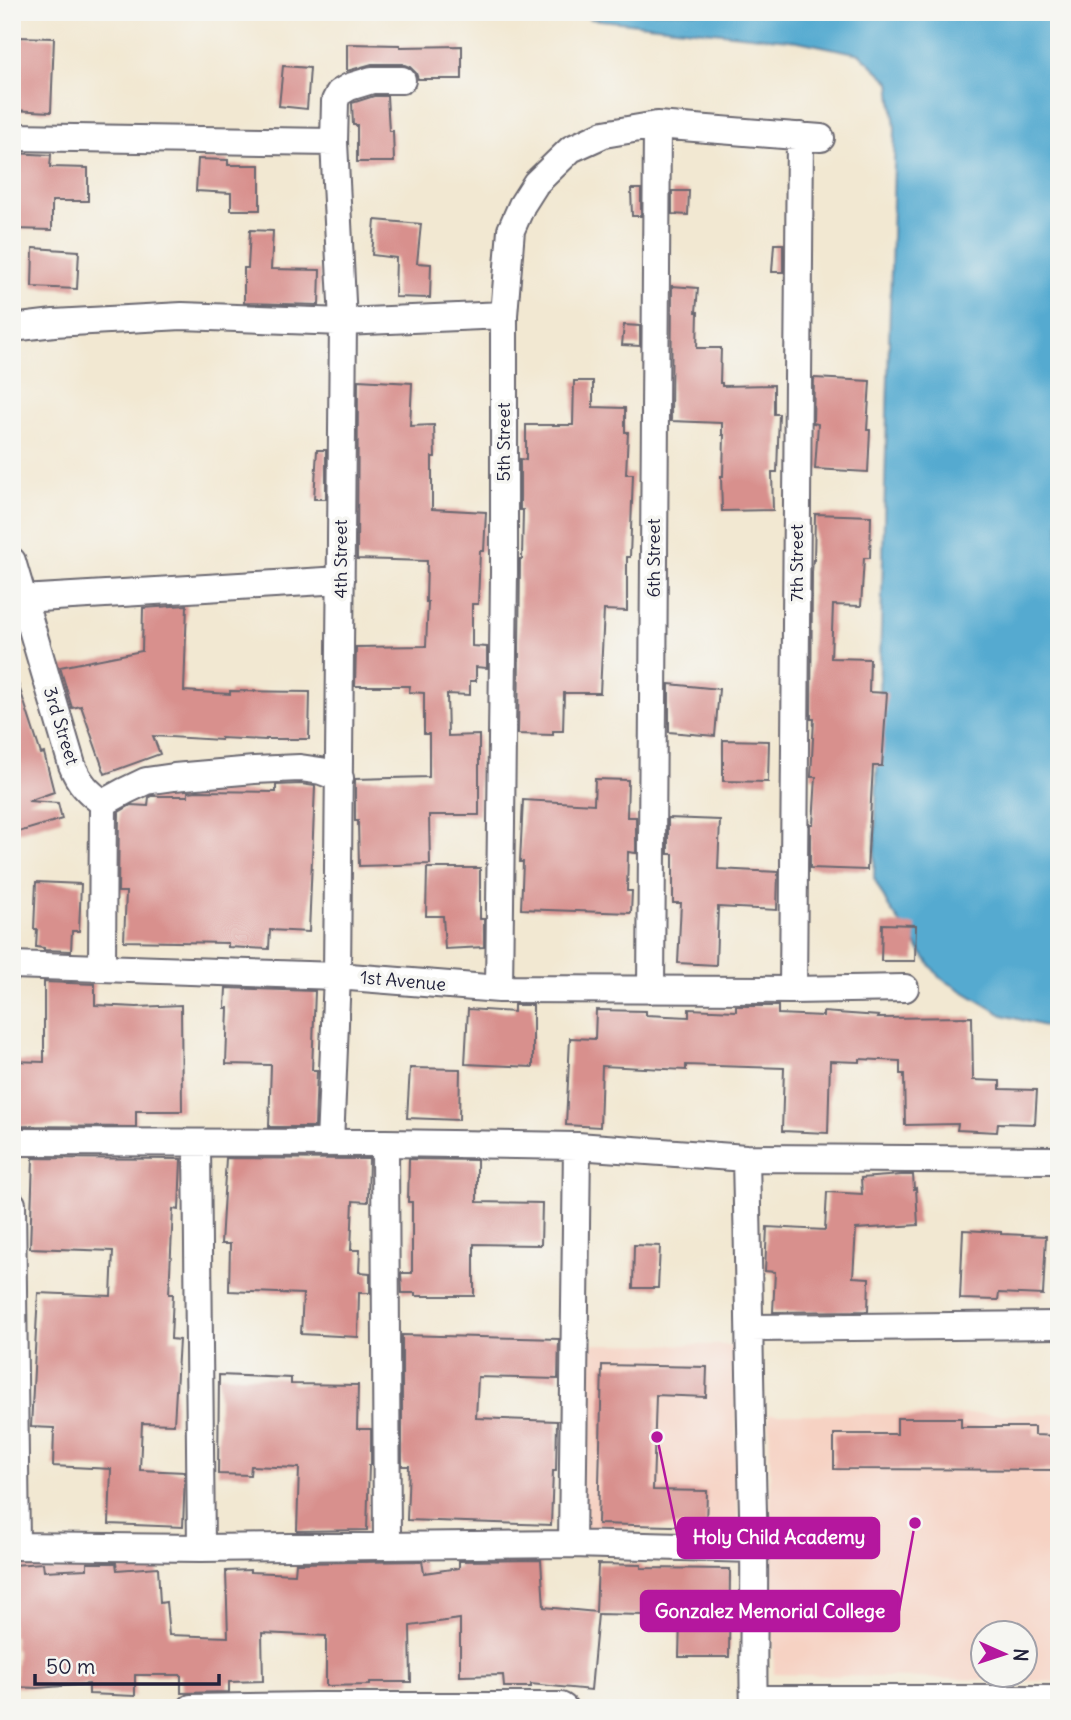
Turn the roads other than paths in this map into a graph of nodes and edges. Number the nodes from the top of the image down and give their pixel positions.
1 (402, 80) dead end
2 (657, 125) junction
3 (12, 137) edge
4 (811, 137) joint
5 (334, 142) junction
6 (504, 315) junction
7 (343, 322) junction
8 (12, 328) edge
9 (12, 561) edge
10 (341, 580) junction
11 (23, 599) junction
12 (340, 778) junction
13 (103, 803) junction
14 (12, 965) edge
15 (102, 967) junction
16 (337, 976) junction
17 (905, 988) dead end
18 (499, 989) junction
19 (651, 990) junction
20 (793, 990) junction
21 (12, 1142) edge
22 (330, 1143) junction
23 (385, 1143) junction
24 (197, 1144) junction
25 (577, 1146) junction
26 (746, 1158) junction
27 (1059, 1160) edge
28 (12, 1204) edge
29 (1059, 1325) edge
30 (751, 1328) junction
31 (572, 1544) junction
32 (387, 1545) junction
33 (14, 1546) edge
34 (201, 1548) junction
35 (754, 1549) junction
36 (1059, 1699) edge
37 (754, 1703) edge
38 (315, 1707) edge
39 (191, 1708) edge
40 (564, 1708) edge

1 - 5 street, 4th Street
2 - 4 street, 5th Street
2 - 6 street, 5th Street
2 - 19 street, 6th Street
3 - 5 street
4 - 20 street, 7th Street
5 - 7 street, 4th Street
6 - 7 street
6 - 18 street, 5th Street
7 - 8 street
7 - 10 street, 4th Street
9 - 11 street, 3rd Street
10 - 11 street
10 - 12 street, 4th Street
11 - 13 street, 3rd Street
12 - 13 street
12 - 16 street, 4th Street
13 - 15 street
14 - 15 street, 1st Avenue
15 - 16 street, 1st Avenue
16 - 18 street, 1st Avenue
16 - 22 street, 4th Street
17 - 20 street, 1st Avenue
18 - 19 street, 1st Avenue
19 - 20 street, 1st Avenue
21 - 24 street
22 - 23 street
22 - 24 street
23 - 25 street
23 - 32 street
24 - 34 street
25 - 26 street
25 - 31 street
26 - 27 street
26 - 30 street
28 - 33 street
29 - 30 street
30 - 35 street
31 - 32 street
31 - 35 street
32 - 34 street
33 - 34 street
35 - 37 street
36 - 37 street
38 - 39 street
38 - 40 street

